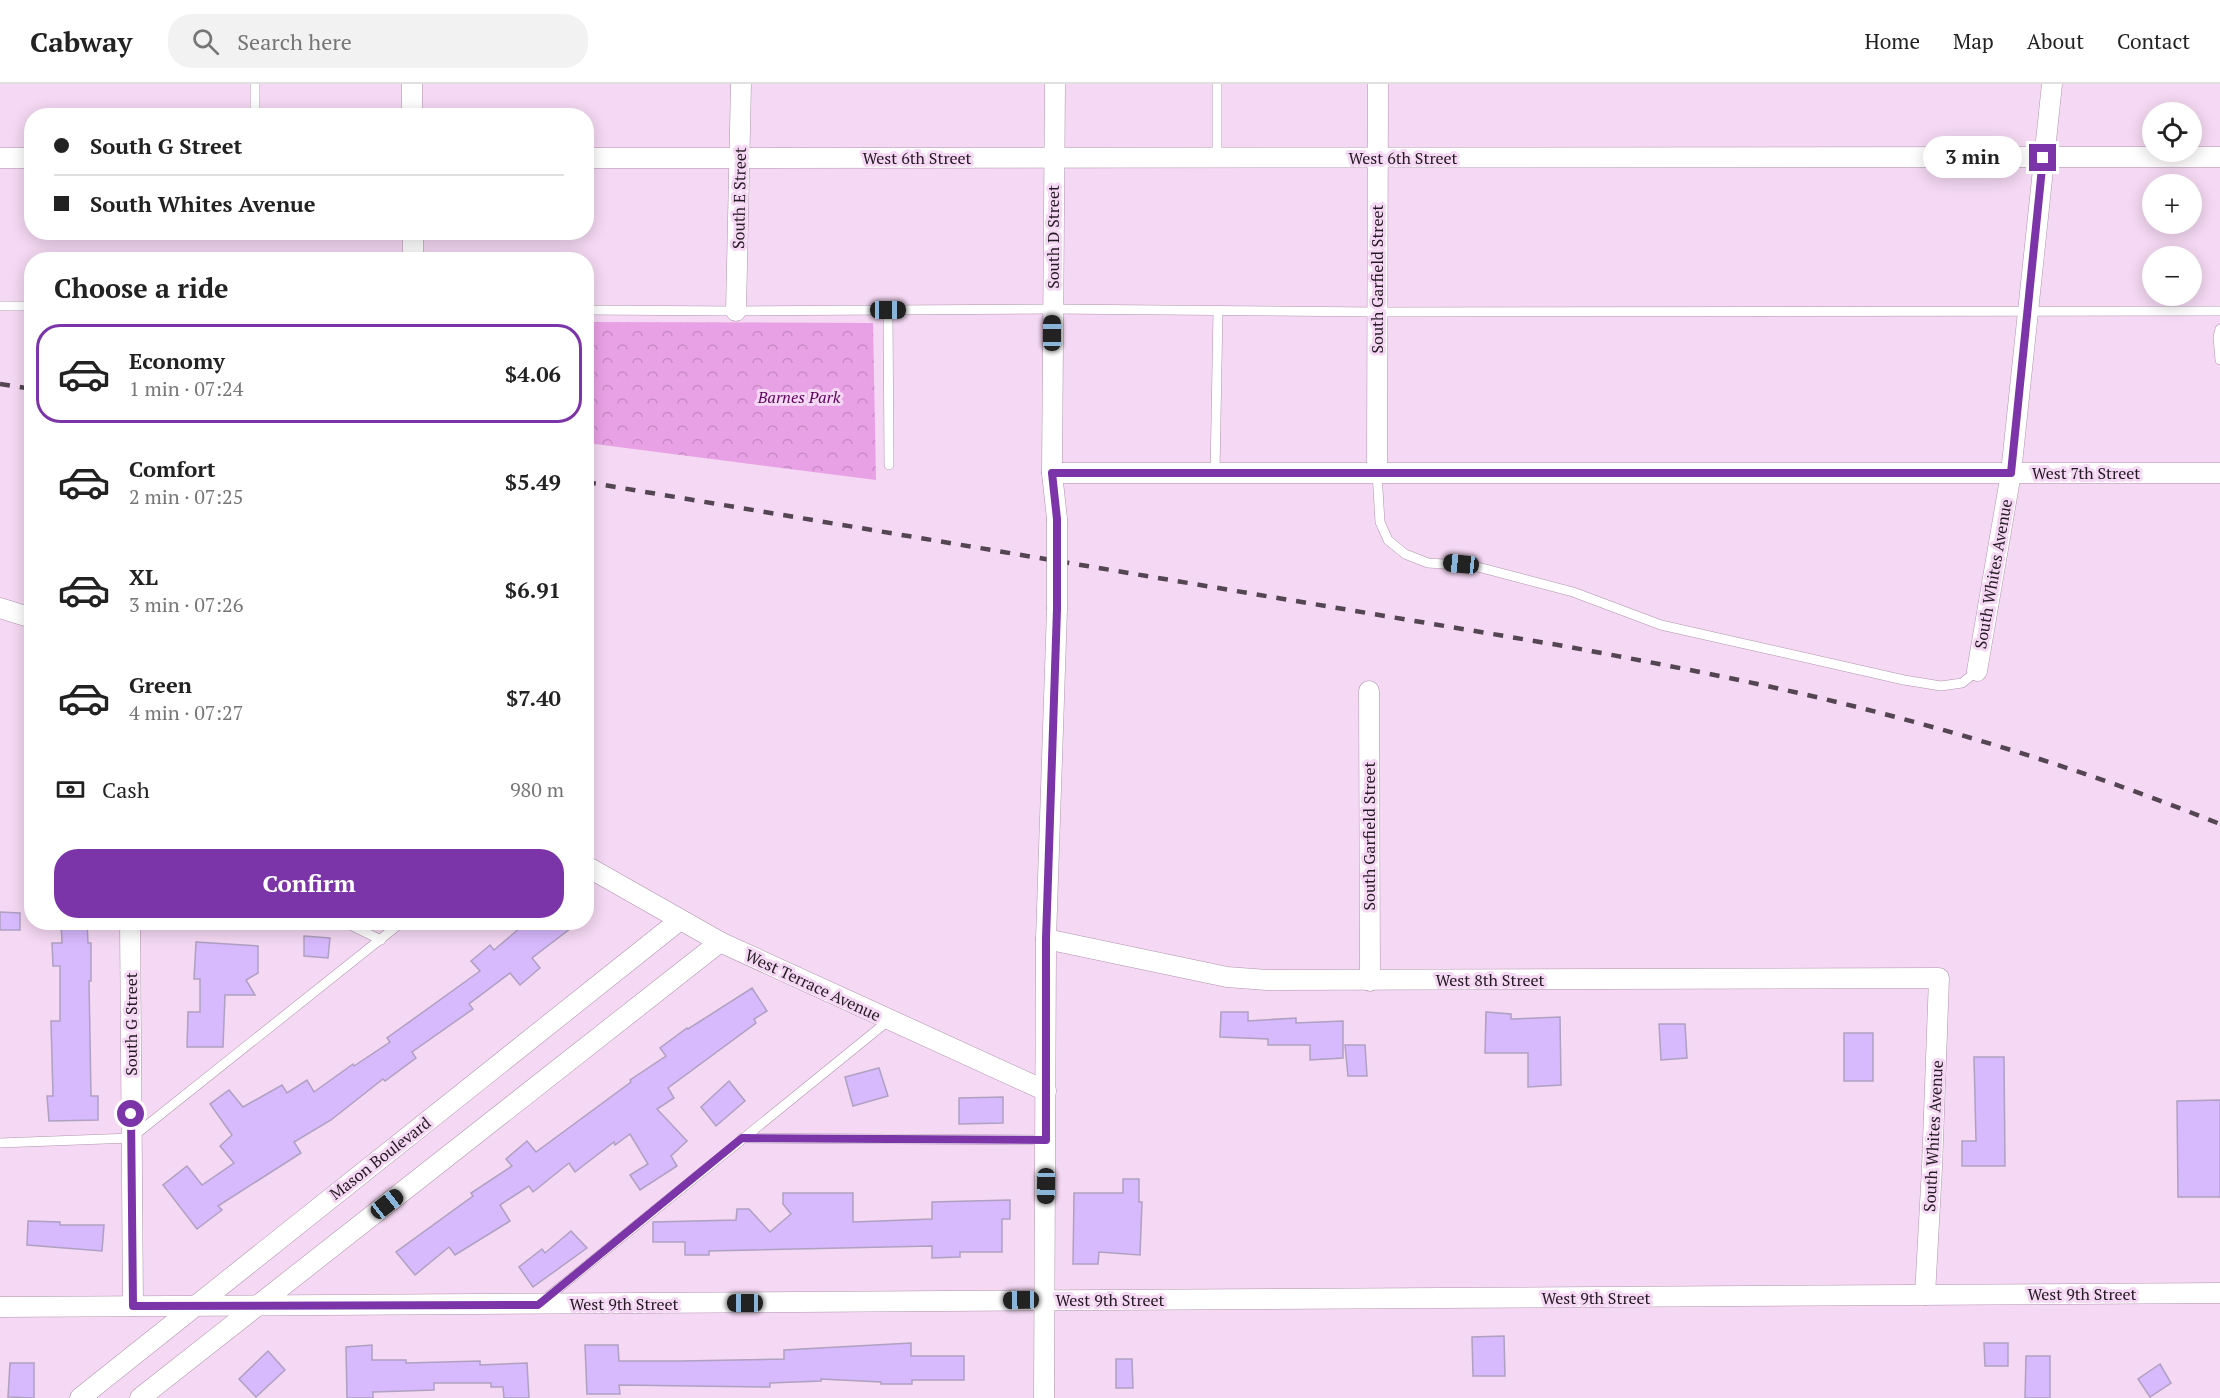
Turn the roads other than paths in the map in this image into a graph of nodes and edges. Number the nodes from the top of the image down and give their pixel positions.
1 (255, 84) edge
2 (412, 84) edge
3 (741, 84) edge
4 (1055, 84) edge
5 (1217, 84) edge
6 (1378, 84) edge
7 (2052, 84) edge
8 (255, 108) edge
9 (412, 108) edge
10 (0, 158) edge
11 (24, 158) edge
12 (594, 158) edge
13 (740, 158) junction
14 (1053, 158) junction
15 (1217, 158) junction
16 (1378, 158) junction
17 (2043, 158) junction
18 (2220, 158) edge
19 (0, 306) edge
20 (24, 306) edge
21 (1052, 309) junction
22 (594, 310) edge
23 (888, 310) junction
24 (736, 311) junction
25 (1218, 311) junction
26 (1377, 312) junction
27 (2027, 312) junction
28 (2220, 312) edge
29 (2220, 329) edge
30 (2220, 360) edge
31 (889, 465) dead end
32 (1052, 473) junction
33 (1215, 473) junction
34 (1377, 473) junction
35 (2011, 473) junction
36 (2220, 473) edge
37 (0, 608) edge
38 (24, 616) edge
39 (1977, 671) joint
40 (1369, 691) dead end
41 (594, 871) edge
42 (680, 920) junction
43 (130, 930) edge
44 (360, 930) edge
45 (393, 930) edge
46 (1046, 939) junction
47 (381, 940) junction
48 (720, 942) junction
49 (1939, 978) joint
50 (1370, 981) junction
51 (888, 1021) junction
52 (1046, 1091) junction
53 (131, 1138) junction
54 (742, 1138) junction
55 (1046, 1140) junction
56 (0, 1143) edge
57 (2220, 1293) edge
58 (1925, 1295) junction
59 (1044, 1300) junction
60 (538, 1305) junction
61 (133, 1306) junction
62 (194, 1306) junction
63 (257, 1306) junction
64 (0, 1307) edge
65 (80, 1398) edge
66 (140, 1398) edge
67 (1044, 1398) edge

1 - 8 lane
2 - 9 street
3 - 13 street, South E Street
4 - 14 street, South D Street
5 - 15 lane
6 - 16 street, South Garfield Street
7 - 17 street, South Whites Avenue
10 - 11 street
12 - 13 street, West 6th Street
13 - 14 street, West 6th Street
13 - 24 street, South E Street
14 - 15 street, West 6th Street
14 - 21 street, South D Street
15 - 16 street, West 6th Street
16 - 17 street, West 6th Street
16 - 26 street, South Garfield Street
17 - 18 street, West 6th Street
17 - 27 street, South Whites Avenue
19 - 20 lane
21 - 23 lane
21 - 25 lane
21 - 32 street, South D Street
22 - 24 lane
23 - 24 lane
23 - 31 lane
25 - 26 lane
25 - 33 lane
26 - 27 lane
26 - 34 street, South Garfield Street
27 - 28 lane
27 - 35 street, South Whites Avenue
29 - 30 lane
32 - 33 street, West 7th Street
32 - 46 street, South D Street, bridge
33 - 34 street, West 7th Street
34 - 35 street, West 7th Street
34 - 39 lane
35 - 36 street, West 7th Street
35 - 39 street, South Whites Avenue
37 - 38 street
40 - 50 street, South Garfield Street
41 - 42 street, West Terrace Avenue
42 - 48 street, West Terrace Avenue
42 - 62 street, Mason Boulevard
43 - 53 street, South G Street
44 - 47 lane
45 - 47 lane
46 - 50 street, West 8th Street
46 - 52 street, South D Street
47 - 53 lane
48 - 51 street, West Terrace Avenue
48 - 63 street
49 - 50 street, West 8th Street
49 - 58 street, South Whites Avenue
51 - 52 street, West Terrace Avenue
51 - 54 lane
52 - 55 street, South D Street
53 - 56 lane
53 - 61 street, South G Street
54 - 55 lane
54 - 60 lane
55 - 59 street, South D Street
57 - 58 street, West 9th Street
58 - 59 street, West 9th Street
59 - 60 street, West 9th Street
59 - 67 street, South D Street
60 - 63 street, West 9th Street
61 - 62 street, West 9th Street
61 - 64 street, West 9th Street
62 - 63 street, West 9th Street
62 - 65 street, Mason Boulevard
63 - 66 street

